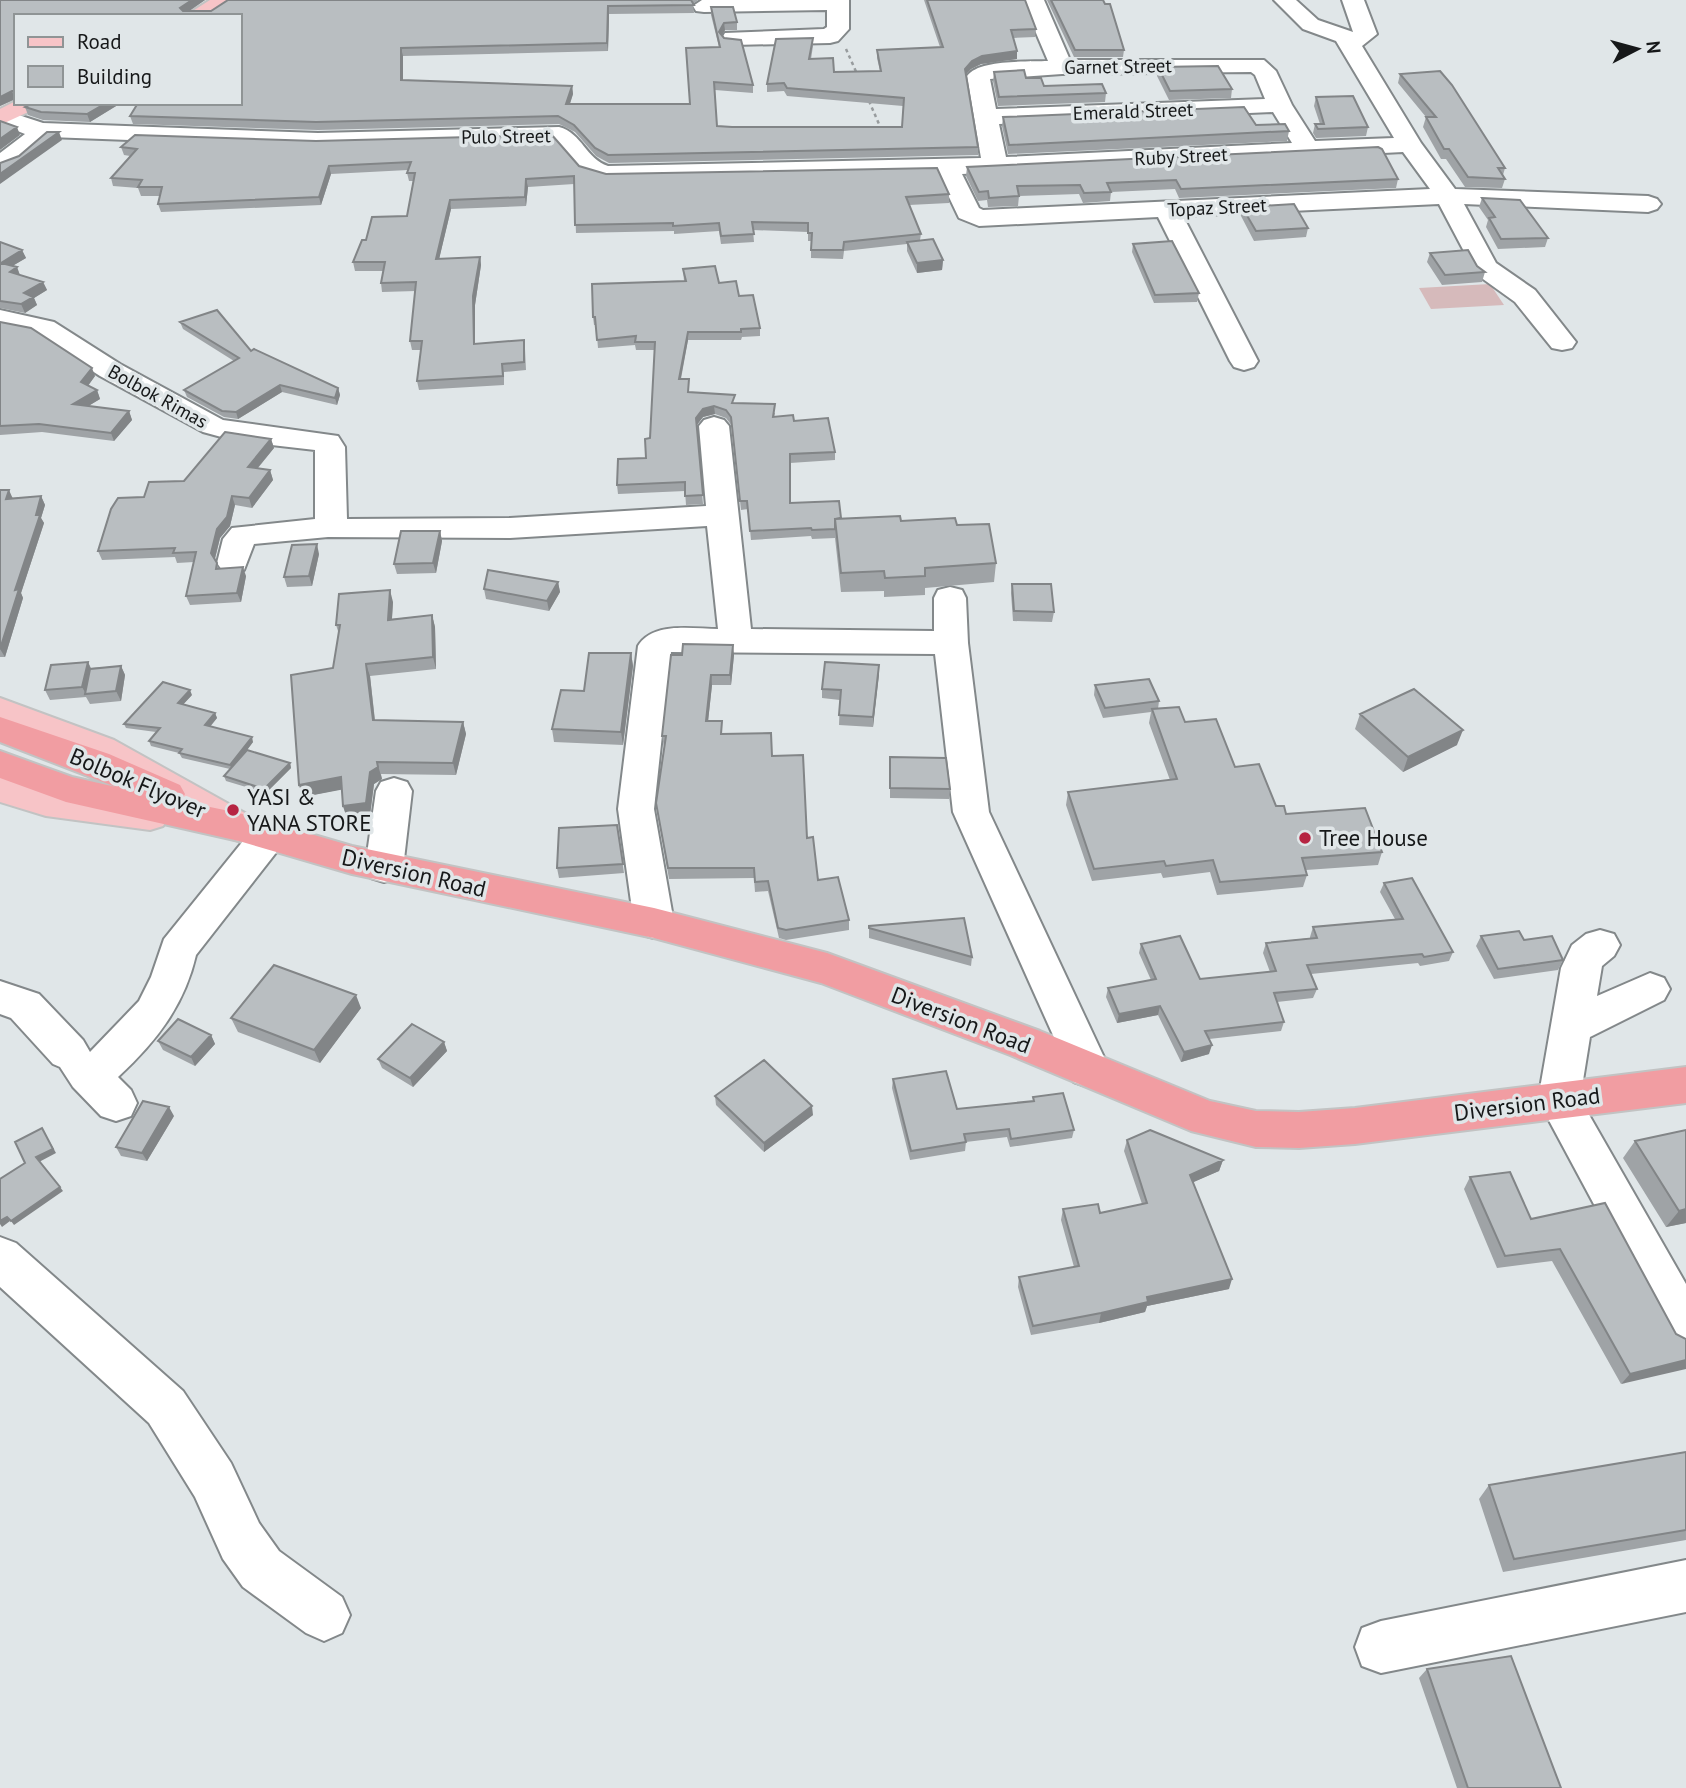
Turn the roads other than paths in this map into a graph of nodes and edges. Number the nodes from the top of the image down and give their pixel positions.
1 (226, 0) edge
2 (1033, 0) edge
3 (1285, 0) edge
4 (1353, 0) edge
5 (837, 1) edge
6 (704, 6) dead end
7 (201, 14) edge
8 (733, 38) edge
9 (1347, 40) junction
10 (1062, 67) junction
11 (25, 105) edge
12 (1280, 105) junction
13 (222, 113) edge
14 (1, 117) edge
15 (985, 117) junction
16 (43, 131) junction
17 (194, 137) junction
18 (1410, 145) junction
19 (1310, 151) junction
20 (0, 164) edge
21 (995, 165) junction
22 (947, 167) junction
23 (1447, 197) junction
24 (1648, 204) dead end
25 (1167, 209) junction
26 (0, 318) edge
27 (1562, 341) dead end
28 (1244, 361) dead end
29 (714, 425) dead end
30 (722, 516) junction
31 (332, 527) junction
32 (233, 563) dead end
33 (950, 598) dead end
34 (736, 640) junction
35 (951, 643) junction
36 (0, 710) edge
37 (0, 729) edge
38 (0, 764) edge
39 (0, 788) edge
40 (394, 791) dead end
41 (254, 831) junction
42 (384, 868) junction
43 (654, 923) junction
44 (1600, 946) dead end
45 (1650, 989) dead end
46 (0, 997) edge
47 (1571, 1027) junction
48 (1090, 1070) junction
49 (1682, 1091) edge
50 (1559, 1100) junction
51 (0, 1258) edge
52 (1686, 1329) edge
53 (1686, 1586) edge
54 (324, 1615) dead end
55 (1381, 1647) dead end

1 - 7 main road
2 - 10 street
3 - 9 street
4 - 9 street
5 - 6 street
5 - 8 street
9 - 18 street
10 - 12 street, Garnet Street
10 - 15 street, Garnet Street
11 - 14 main road
12 - 15 street, Emerald Street
12 - 19 street
13 - 17 street
14 - 16 street, Pulo Street
15 - 21 street
16 - 17 street, Pulo Street
16 - 20 street
17 - 22 street, Pulo Street
18 - 19 street, Ruby Street
18 - 23 street
19 - 21 street, Ruby Street
21 - 22 street, Pulo Street
22 - 25 street, Topaz Street
23 - 24 street, Topaz Street
23 - 25 street, Topaz Street
23 - 27 street
25 - 28 street
26 - 31 street, Bolbok Rimas
29 - 30 street
30 - 31 street
30 - 34 street
31 - 32 street
33 - 35 street
34 - 35 street
34 - 43 street
35 - 48 street
36 - 41 main road, Diversion Road
37 - 41 highway, Bolbok Flyover
38 - 41 highway, Bolbok Flyover
39 - 41 main road, Diversion Road
40 - 42 street
41 - 42 highway, Diversion Road
41 - 46 street
42 - 43 highway, Diversion Road
43 - 48 highway, Diversion Road
44 - 47 street
45 - 47 street
47 - 50 street
48 - 50 highway, Diversion Road
49 - 50 highway, Diversion Road
50 - 52 street
51 - 54 street
53 - 55 street

